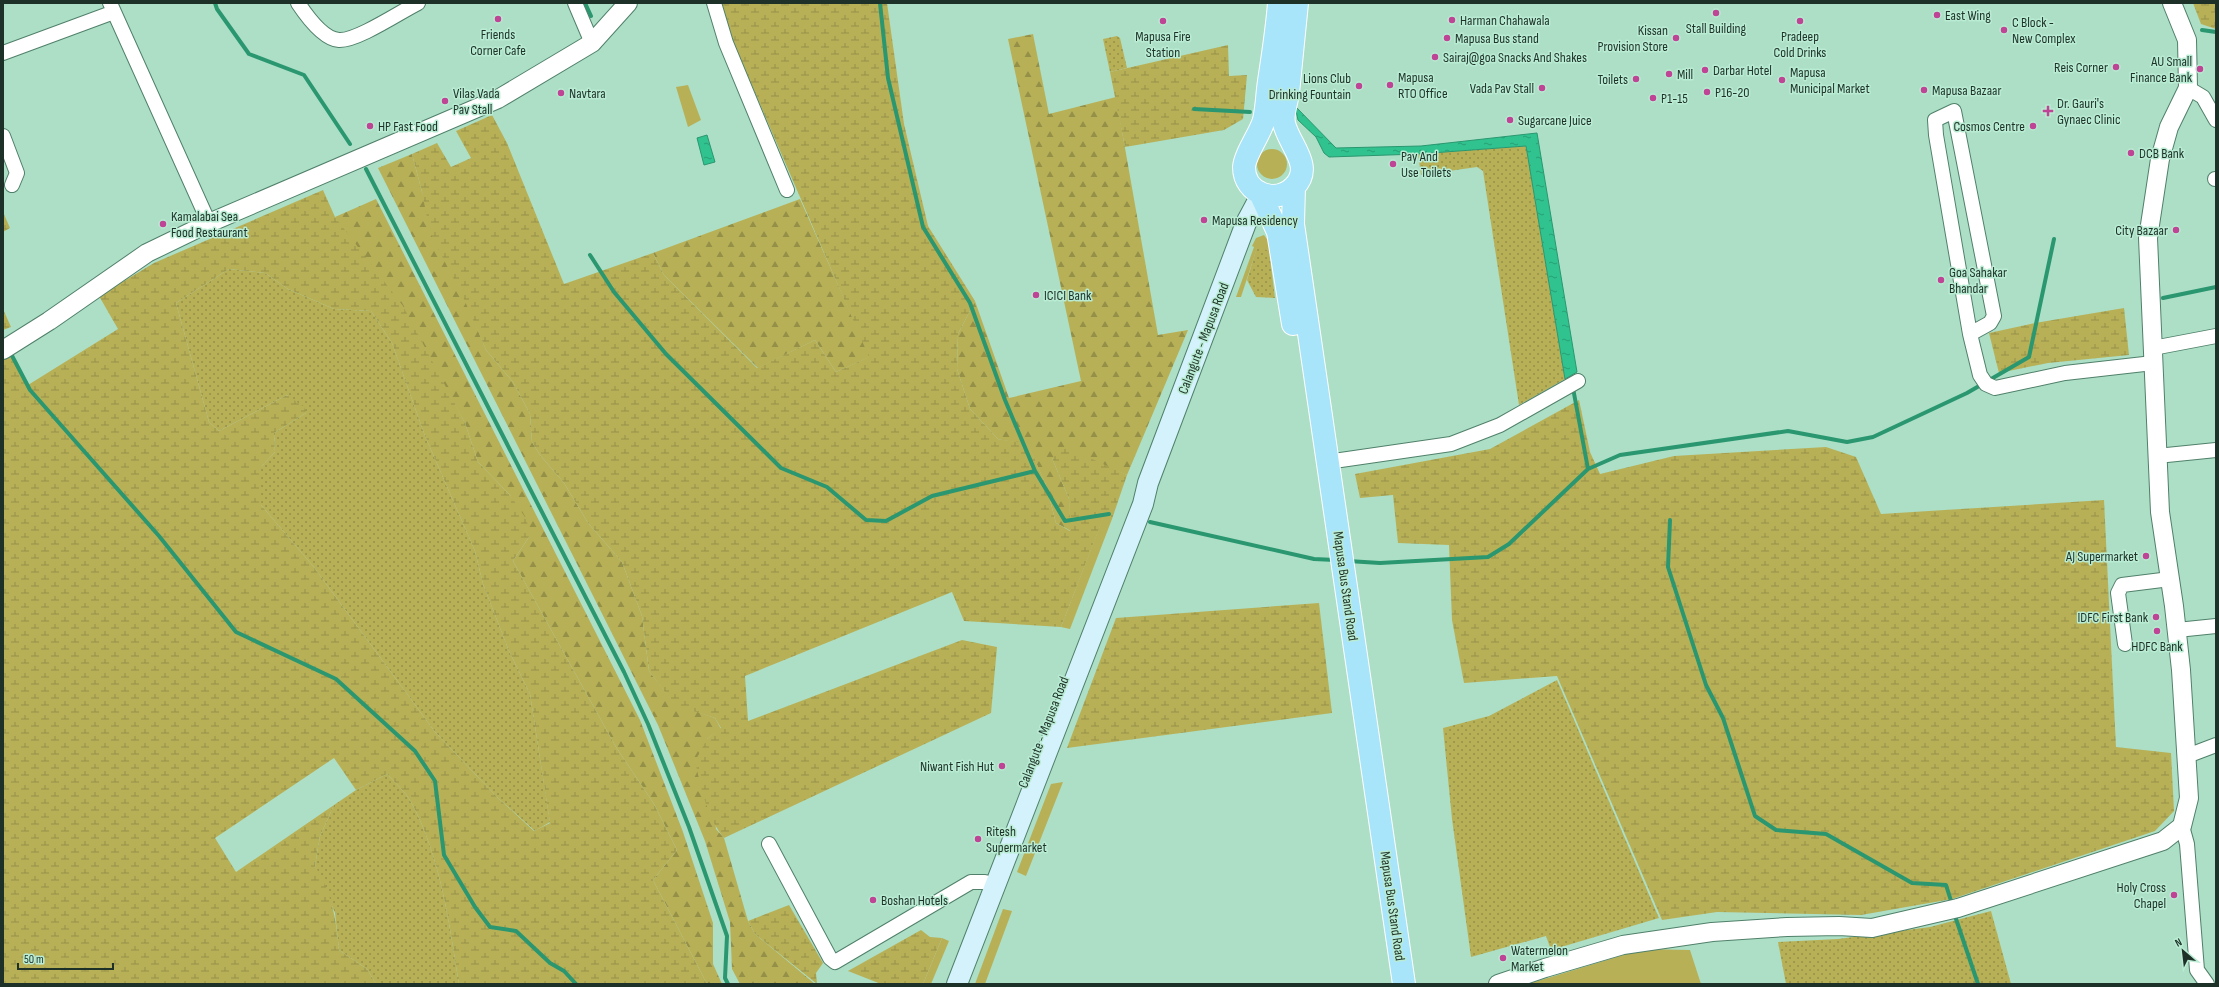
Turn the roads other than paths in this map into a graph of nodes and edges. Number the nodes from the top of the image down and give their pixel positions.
1 (298, 3) edge
2 (418, 3) edge
3 (575, 3) edge
4 (628, 3) edge
5 (714, 3) edge
6 (1279, 3) edge
7 (1297, 3) edge
8 (2172, 3) edge
9 (112, 8) edge
10 (592, 42) junction
11 (3, 53) edge
12 (2188, 88) junction
13 (2216, 120) edge
14 (4, 141) edge
15 (1253, 147) junction
16 (1294, 148) junction
17 (12, 185) dead end
18 (1294, 187) junction
19 (788, 190) dead end
20 (1261, 195) junction
21 (209, 223) junction
22 (1970, 334) junction
23 (2216, 336) edge
24 (3, 350) edge
25 (2153, 356) junction
26 (1578, 381) dead end
27 (2216, 450) edge
28 (2157, 456) junction
29 (1327, 462) junction
30 (2170, 580) junction
31 (2216, 626) edge
32 (2177, 630) junction
33 (2125, 644) dead end
34 (2216, 746) edge
35 (2187, 756) junction
36 (2182, 826) junction
37 (769, 844) dead end
38 (990, 884) junction
39 (946, 984) edge
40 (957, 984) edge
41 (1389, 984) edge
42 (1404, 984) edge
43 (1498, 984) edge
44 (2207, 984) edge

1 - 2 street
3 - 10 street
4 - 10 street
5 - 19 street
6 - 15 main road
7 - 16 main road
8 - 12 street
9 - 11 street
9 - 21 street
10 - 21 street
12 - 13 street
12 - 25 street
14 - 17 street
15 - 16 main road
15 - 20 main road
16 - 18 main road
18 - 20 main road
18 - 29 main road, Mapusa Bus Stand Road
20 - 38 main road, Calangute - Mapusa Road
20 - 41 main road, Mapusa Bus Stand Road
21 - 24 street
22 - 22 street
22 - 25 street
23 - 25 street
25 - 28 street
26 - 29 street
27 - 28 street
28 - 30 street
29 - 42 main road, Mapusa Bus Stand Road
30 - 32 street
30 - 33 street
31 - 32 street
32 - 35 street
34 - 35 street
35 - 36 street
36 - 43 street
36 - 44 street
37 - 38 street
38 - 39 main road, Calangute - Mapusa Road
38 - 40 main road, Calangute - Mapusa Road

